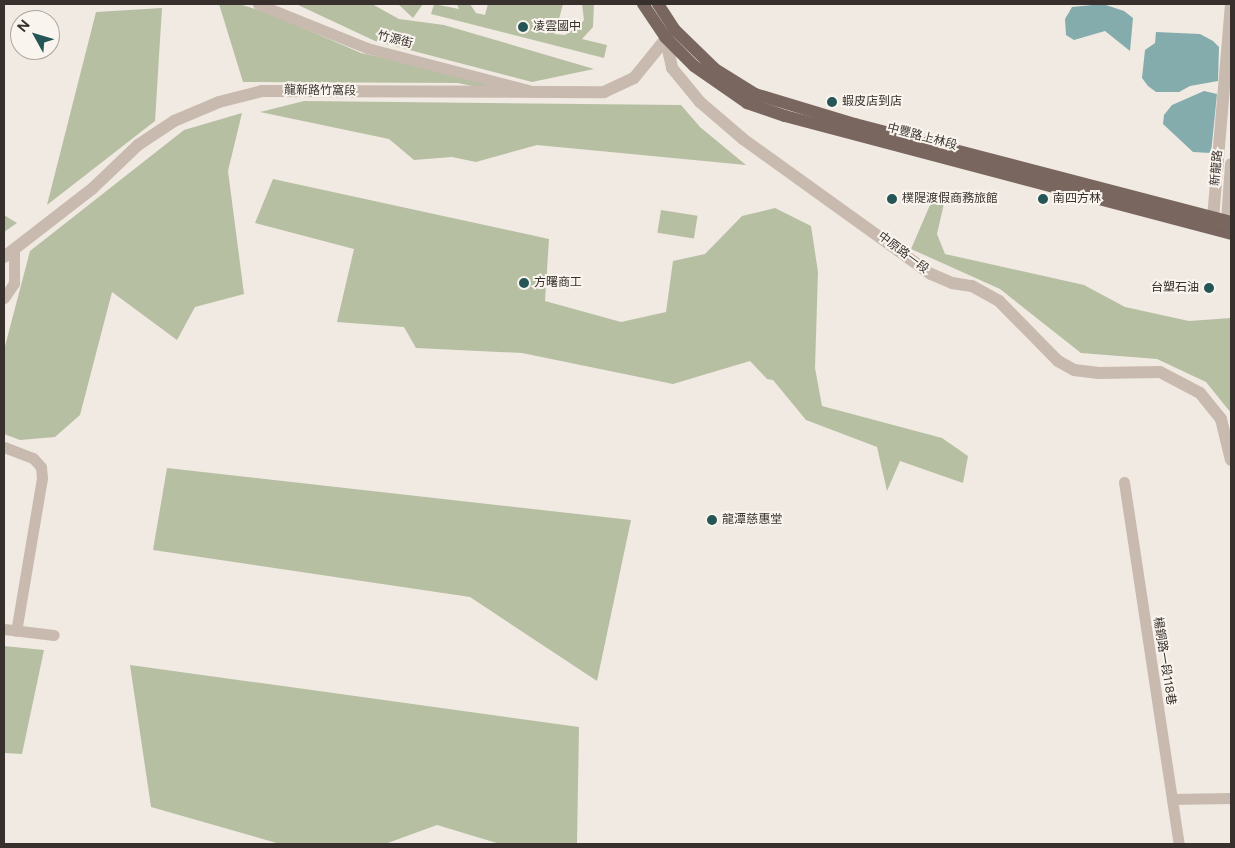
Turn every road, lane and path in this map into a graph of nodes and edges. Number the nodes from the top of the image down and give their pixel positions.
1 (258, 4) edge
2 (643, 4) edge
3 (658, 4) edge
4 (1231, 4) edge
5 (670, 33) junction
6 (530, 91) junction
7 (1231, 164) edge
8 (1213, 219) junction
9 (1228, 227) edge
10 (9, 254) edge
11 (4, 298) edge
12 (4, 447) edge
13 (1231, 460) edge
14 (1124, 482) dead end
15 (4, 629) edge
16 (16, 630) junction
17 (54, 635) dead end
18 (1172, 798) junction
19 (1231, 798) edge
20 (1179, 844) edge

1 - 6 street, 竹源街
2 - 5 main road, 中豐路上林段
3 - 5 main road, 中豐路上林段
4 - 8 street, 新龍路
5 - 6 street, 龍新路竹窩段
5 - 8 main road, 中豐路上林段
5 - 9 main road, 中豐路上林段
5 - 13 street, 中原路一段
6 - 10 street, 龍新路竹窩段
7 - 9 street, 新龍路
8 - 9 main road, 中豐路上林段
10 - 11 street
12 - 16 street
14 - 18 street, 楊銅路一段118巷
15 - 16 street
16 - 17 street
18 - 19 street
18 - 20 street, 楊銅路一段118巷

